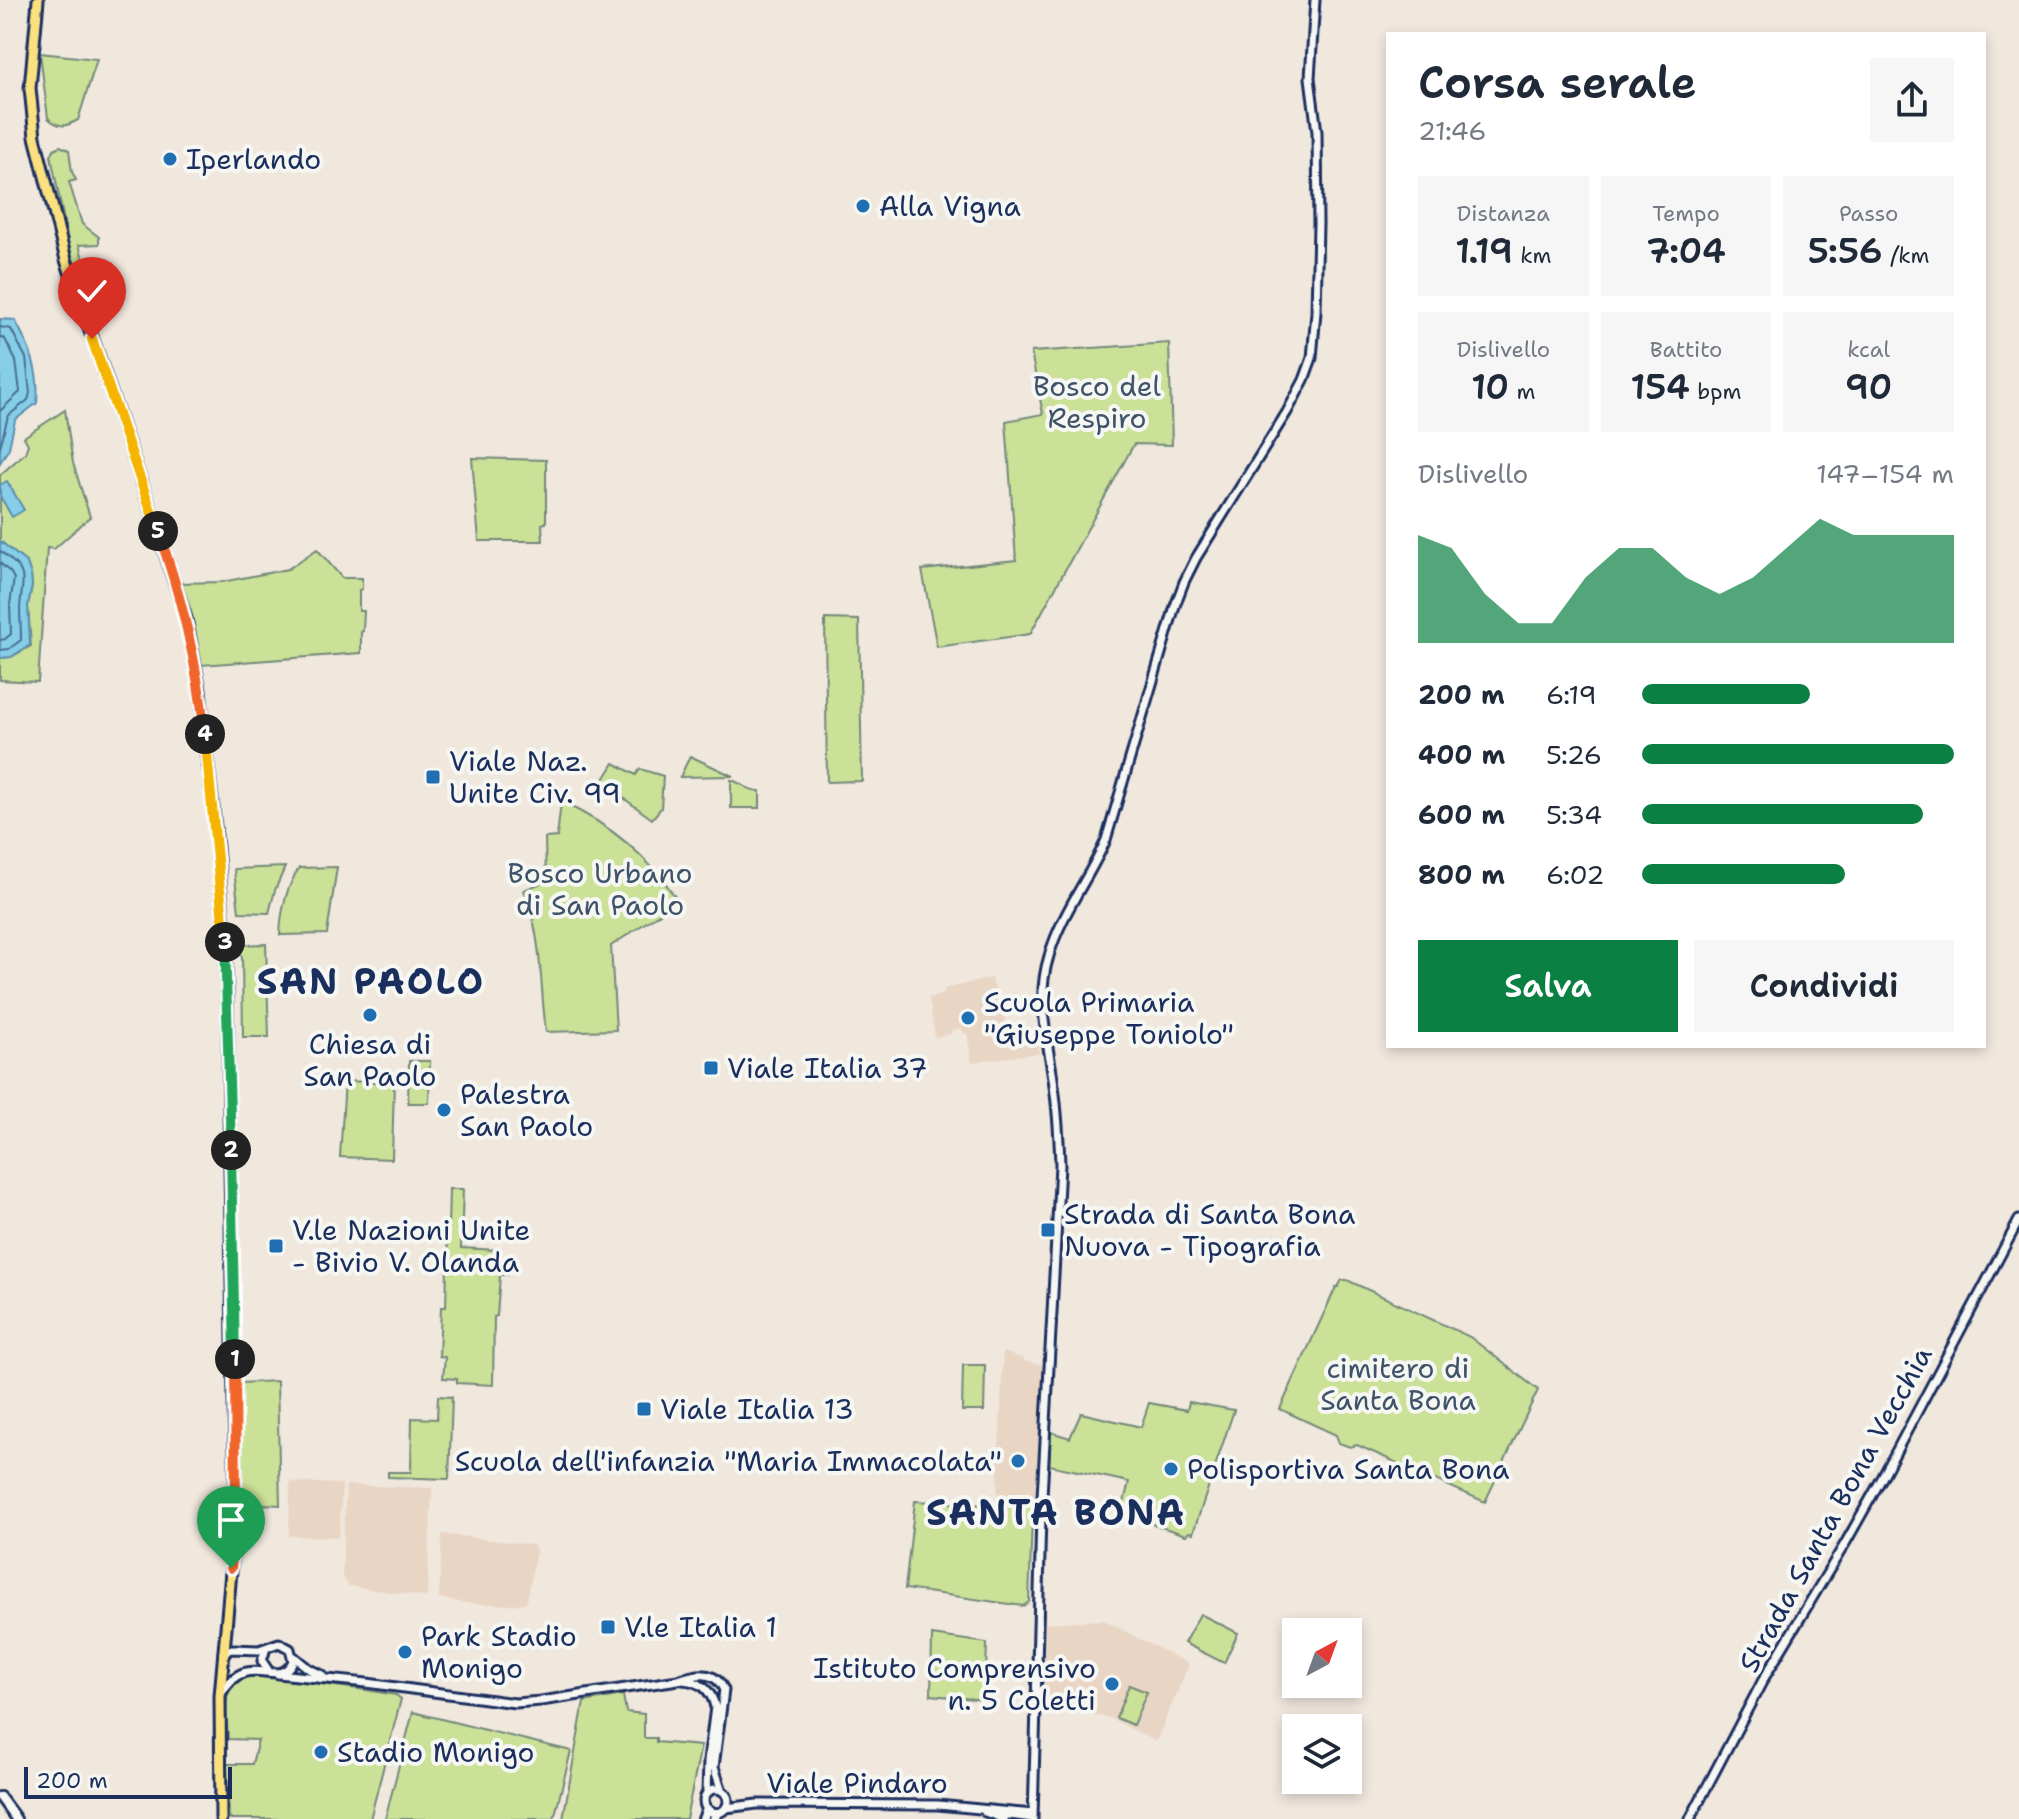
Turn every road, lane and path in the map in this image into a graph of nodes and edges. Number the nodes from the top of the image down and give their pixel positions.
1 (38, 0) edge
2 (1315, 0) edge
3 (2019, 1220) edge
4 (226, 1628) junction
5 (266, 1648) junction
6 (243, 1649) junction
7 (223, 1653) junction
8 (293, 1656) junction
9 (274, 1673) junction
10 (332, 1679) junction
11 (678, 1680) junction
12 (220, 1696) junction
13 (1034, 1792) junction
14 (707, 1793) junction
15 (725, 1794) junction
16 (0, 1797) edge
17 (749, 1804) junction
18 (963, 1806) junction
19 (726, 1808) junction
20 (707, 1809) junction
21 (1014, 1811) junction
22 (991, 1814) junction
23 (715, 1816) edge
24 (1033, 1817) edge
25 (16, 1819) edge
26 (221, 1819) edge
27 (703, 1819) edge
28 (1004, 1819) edge
29 (1690, 1819) edge

1 - 4 main road
2 - 13 street
3 - 29 street, Strada Santa Bona Vecchia
4 - 6 street
4 - 7 main road
5 - 6 street
5 - 8 street
5 - 9 street
6 - 7 street
7 - 12 main road
8 - 9 street
8 - 10 street
9 - 10 street
9 - 12 street
10 - 11 street
11 - 14 street
11 - 15 street
12 - 26 main road
13 - 21 street
13 - 24 street
14 - 15 street
14 - 20 street
15 - 17 street, Viale Pindaro
15 - 19 street
16 - 25 main road
17 - 18 street, Viale Pindaro
17 - 19 street, Viale Pindaro
18 - 21 street, Viale Pindaro
18 - 22 street, Viale Pindaro
19 - 23 street
20 - 23 street
20 - 27 main road
21 - 24 street, Viale Pindaro
22 - 24 street, Viale Pindaro
22 - 28 street, Viale Pindaro

